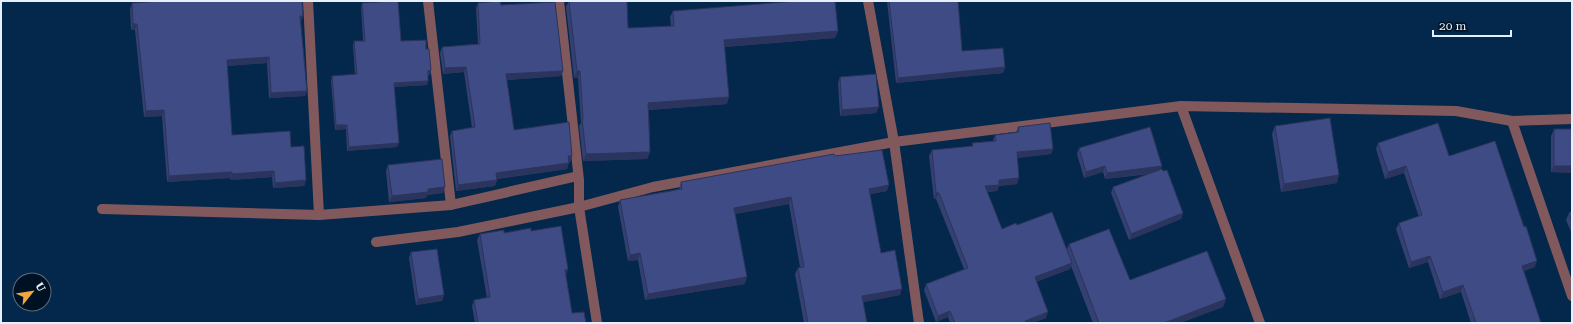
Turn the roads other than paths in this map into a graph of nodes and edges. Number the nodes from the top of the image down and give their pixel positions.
1 (308, 1) edge
2 (428, 1) edge
3 (559, 1) edge
4 (868, 1) edge
5 (1181, 106) junction
6 (1572, 119) edge
7 (1512, 121) junction
8 (894, 142) junction
9 (579, 178) junction
10 (451, 205) junction
11 (579, 207) junction
12 (102, 209) dead end
13 (319, 215) junction
14 (376, 242) dead end
15 (1572, 296) edge
16 (596, 323) edge
17 (919, 323) edge
18 (1260, 323) edge

1 - 13 street
2 - 10 street
3 - 9 street
4 - 8 street
5 - 7 street
5 - 8 street
5 - 18 street
6 - 7 street
7 - 15 street
8 - 11 street
8 - 17 street
9 - 10 street
9 - 11 street
10 - 13 street
11 - 14 street
11 - 16 street
12 - 13 street

